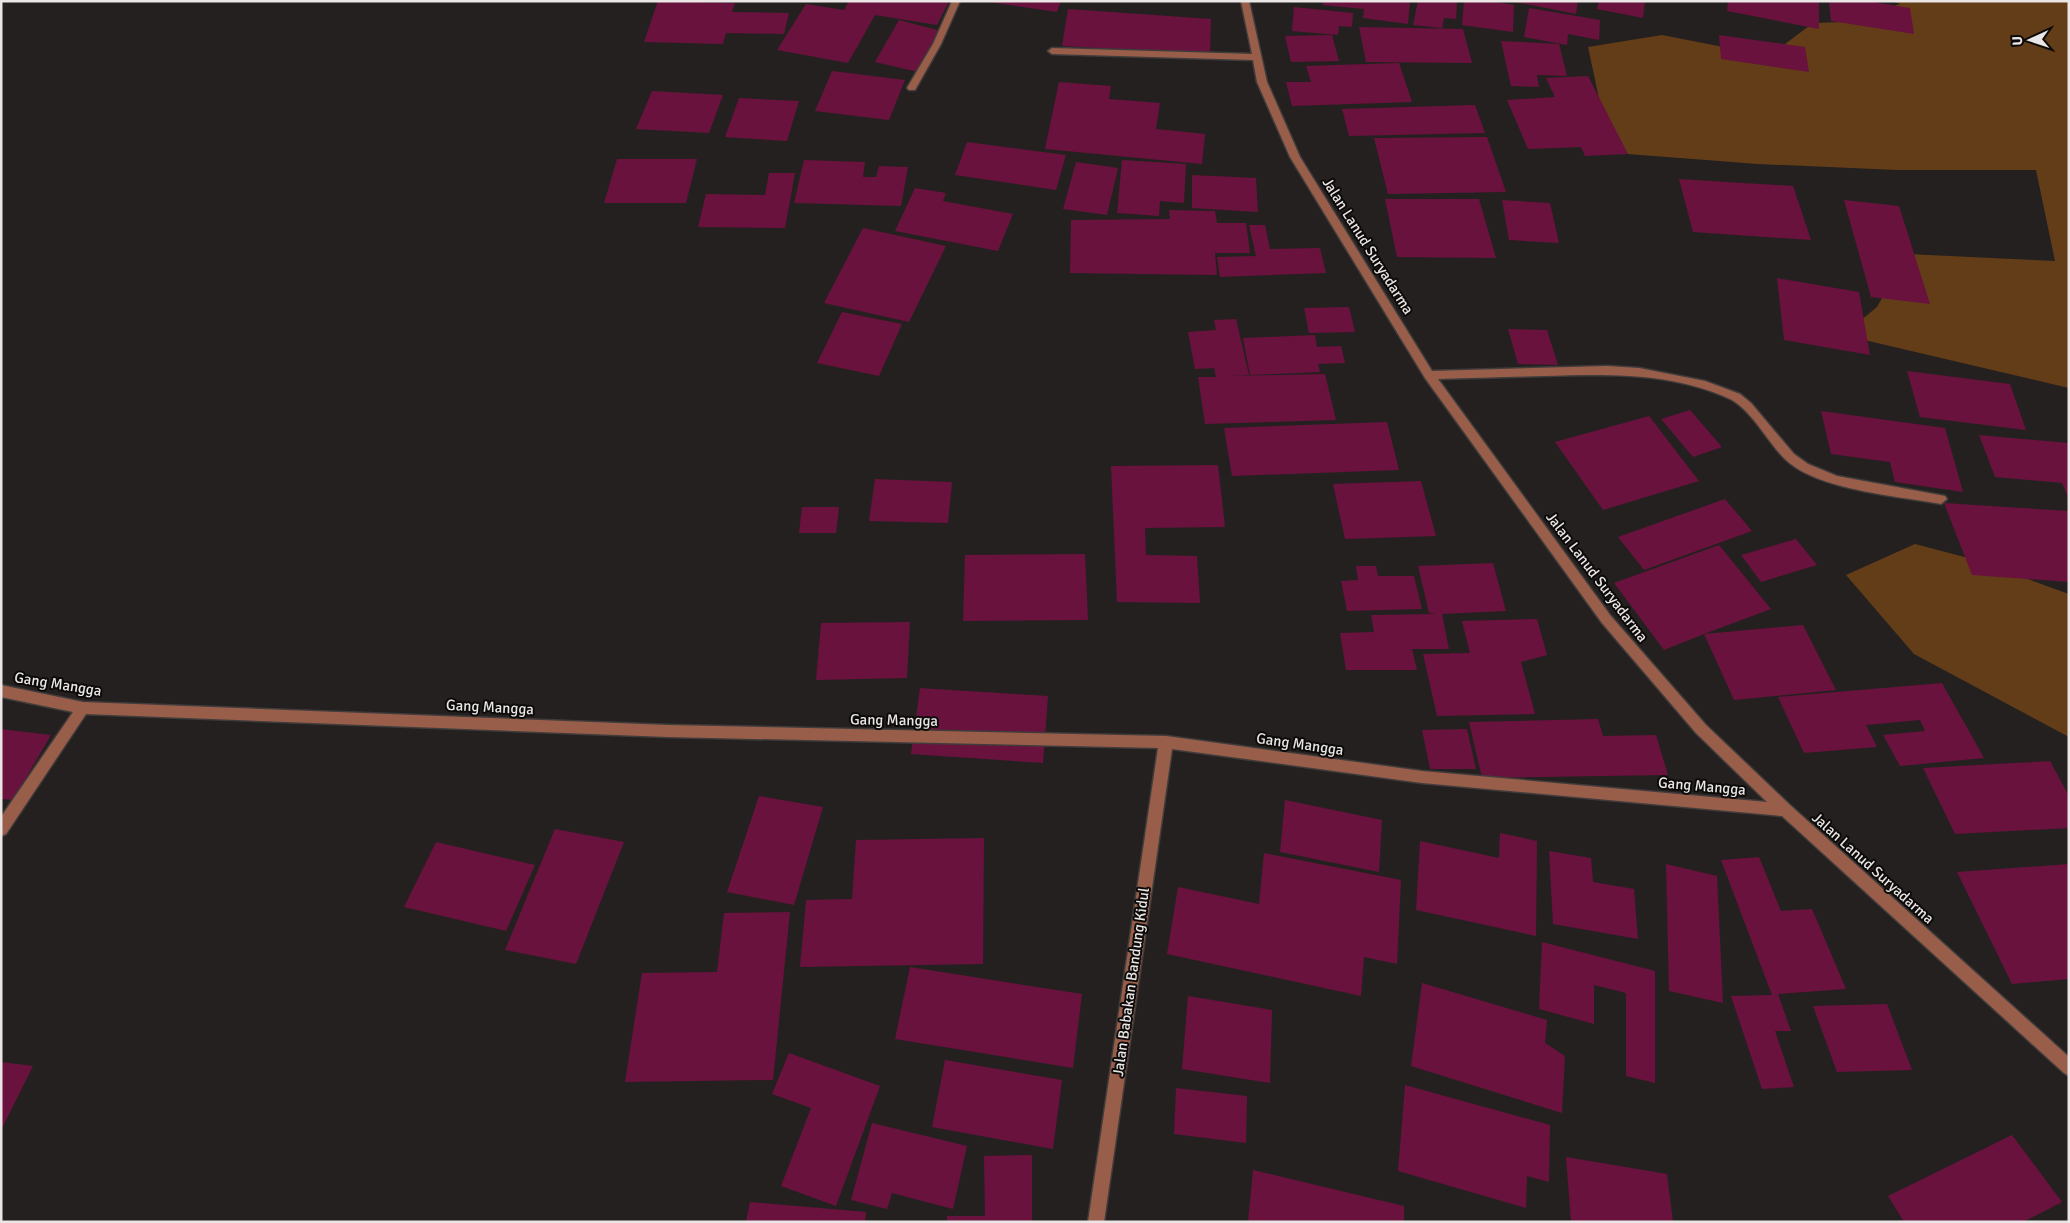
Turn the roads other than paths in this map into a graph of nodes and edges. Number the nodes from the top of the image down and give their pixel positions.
1 (956, 1) edge
2 (1245, 1) edge
3 (1052, 50) dead end
4 (1256, 57) junction
5 (912, 88) dead end
6 (1429, 375) junction
7 (1941, 499) dead end
8 (1, 691) edge
9 (83, 708) junction
10 (1166, 742) junction
11 (1785, 810) junction
12 (1, 828) edge
13 (2069, 1068) edge
14 (1096, 1222) edge

1 - 5 street
2 - 4 street, Jalan Lanud Suryadarma
3 - 4 street
4 - 6 street, Jalan Lanud Suryadarma
6 - 7 street
6 - 11 street, Jalan Lanud Suryadarma
8 - 9 street, Gang Mangga
9 - 10 street, Gang Mangga
9 - 12 street
10 - 11 street, Gang Mangga
10 - 14 street, Jalan Babakan Bandung Kidul
11 - 13 street, Jalan Lanud Suryadarma

